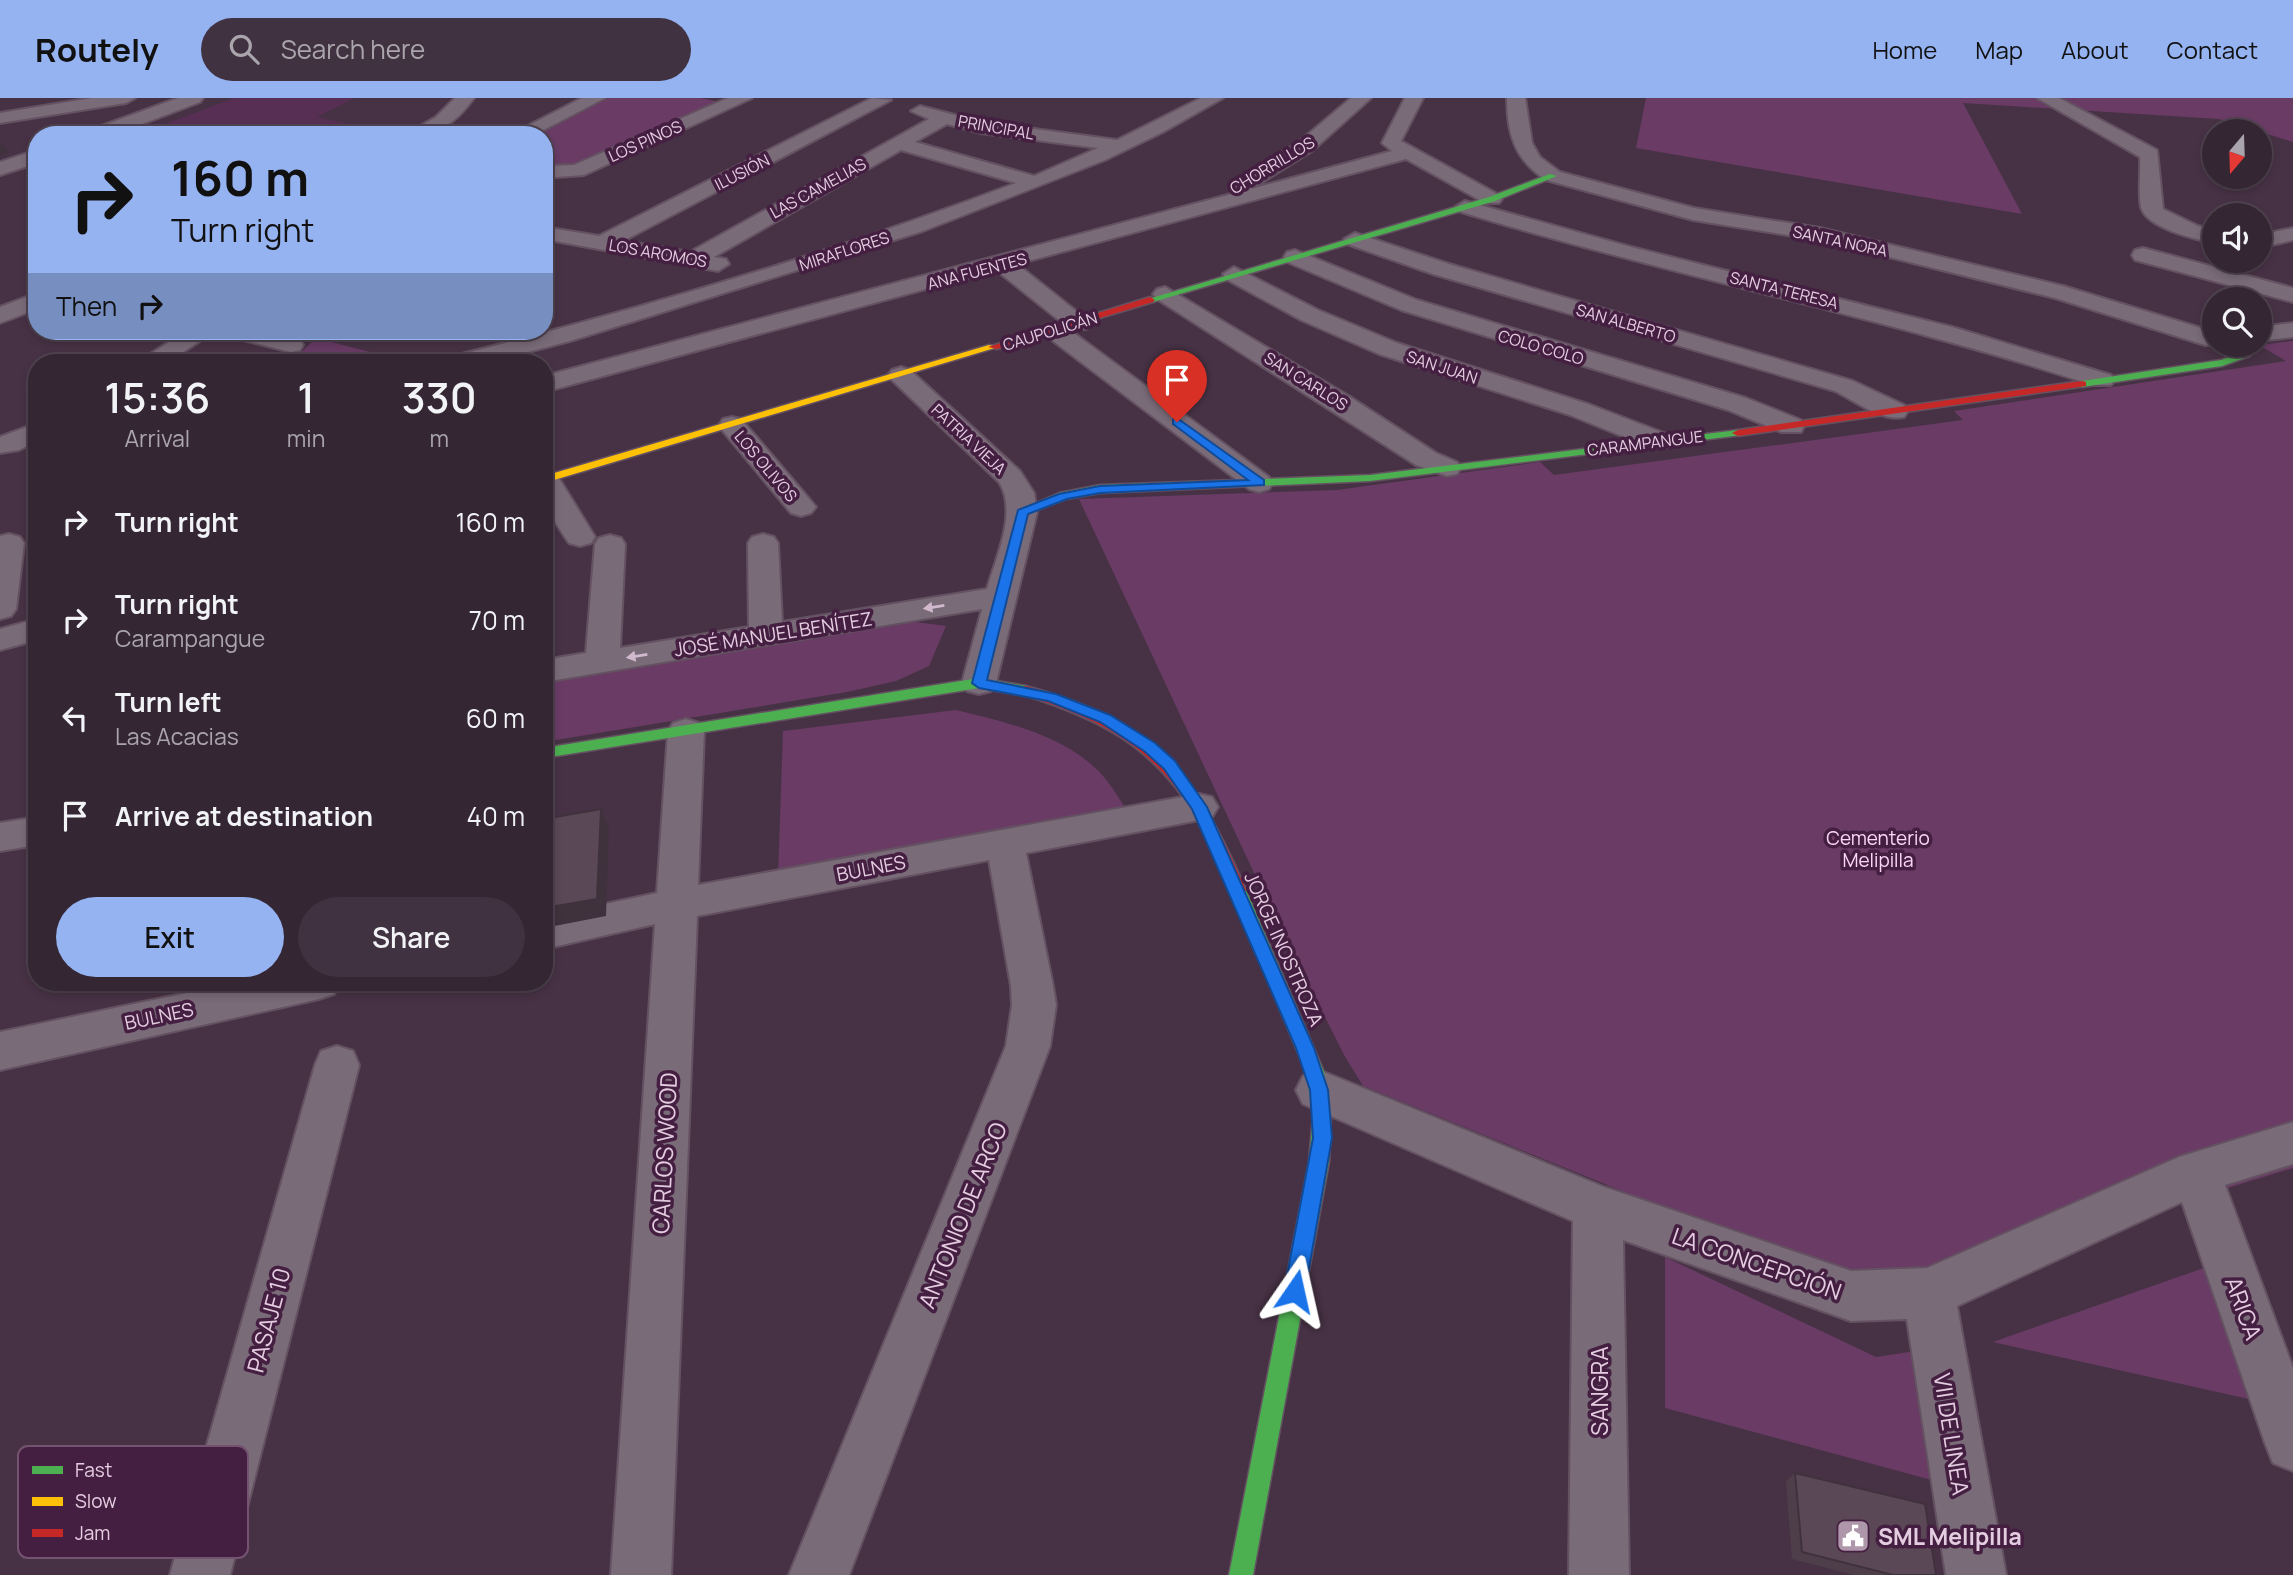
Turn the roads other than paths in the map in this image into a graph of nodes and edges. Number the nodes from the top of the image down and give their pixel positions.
1 (31, 98) edge
2 (125, 98) edge
3 (137, 98) edge
4 (194, 98) edge
5 (596, 98) edge
6 (740, 98) edge
7 (1214, 98) edge
8 (1363, 98) edge
9 (1414, 98) edge
10 (1516, 98) edge
11 (2046, 98) edge
12 (100, 102) junction
13 (434, 102) dead end
14 (889, 102) edge
15 (459, 103) edge
16 (0, 107) edge
17 (944, 117) junction
18 (0, 118) edge
19 (119, 126) edge
20 (432, 126) edge
21 (538, 126) edge
22 (898, 144) junction
23 (1121, 145) junction
24 (28, 151) edge
25 (1408, 153) junction
26 (0, 169) edge
27 (553, 173) edge
28 (1553, 176) junction
29 (1031, 181) junction
30 (1492, 199) junction
31 (1465, 207) junction
32 (1171, 217) junction
33 (2202, 234) edge
34 (2293, 234) edge
35 (553, 235) edge
36 (1355, 239) junction
37 (2272, 239) edge
38 (602, 243) junction
39 (2143, 256) dead end
40 (1295, 257) junction
41 (692, 260) junction
42 (1002, 264) junction
43 (772, 273) junction
44 (1234, 274) junction
45 (1166, 294) junction
46 (2293, 295) edge
47 (28, 303) edge
48 (4, 311) edge
49 (553, 318) edge
50 (595, 327) junction
51 (1066, 327) junction
52 (2293, 330) edge
53 (2272, 332) edge
54 (2202, 336) edge
55 (553, 338) edge
56 (188, 340) edge
57 (268, 340) edge
58 (544, 340) edge
59 (290, 346) edge
60 (164, 354) edge
61 (490, 354) edge
62 (2242, 357) edge
63 (901, 375) junction
64 (2102, 380) junction
65 (553, 382) edge
66 (1895, 411) junction
67 (732, 425) junction
68 (1791, 426) junction
69 (28, 435) edge
70 (1659, 441) junction
71 (0, 445) edge
72 (1447, 468) junction
73 (553, 478) edge
74 (1259, 483) junction
75 (553, 490) edge
76 (801, 507) dead end
77 (1022, 512) junction
78 (15, 540) edge
79 (763, 543) dead end
80 (1001, 596) junction
81 (0, 609) edge
82 (28, 632) edge
83 (766, 635) junction
84 (0, 640) edge
85 (602, 662) junction
86 (553, 670) edge
87 (979, 683) junction
88 (686, 732) junction
89 (553, 753) edge
90 (1199, 807) junction
91 (28, 832) edge
92 (0, 837) edge
93 (1005, 843) junction
94 (677, 904) junction
95 (553, 931) edge
96 (277, 991) edge
97 (0, 1051) edge
98 (337, 1065) dead end
99 (1319, 1090) junction
100 (2293, 1143) edge
101 (2196, 1172) junction
102 (1598, 1208) junction
103 (1929, 1293) junction
104 (2293, 1443) edge
105 (235, 1446) edge
106 (205, 1558) edge
107 (200, 1575) edge
108 (641, 1575) edge
109 (820, 1575) edge
110 (1241, 1575) edge
111 (1599, 1575) edge
112 (1976, 1575) edge

1 - 16 street
2 - 12 street
3 - 12 street
4 - 19 street
5 - 21 street
6 - 27 street, LOS PINOS
7 - 23 street, MIRAFLORES
8 - 32 street, CHORRILLOS
9 - 25 street
10 - 28 street, SANTA NORA
11 - 33 street
12 - 18 street
13 - 15 street
14 - 17 street, PRINCIPAL
14 - 38 street, ILUSIÓN
15 - 20 street
17 - 22 street, LAS CAMELIAS
17 - 23 street, PRINCIPAL
22 - 29 street
22 - 41 street, LAS CAMELIAS
23 - 29 street, MIRAFLORES
24 - 26 street
25 - 30 street
25 - 32 street, ANA FUENTES
28 - 30 street, CAUPOLICÁN
28 - 54 street, SANTA NORA
29 - 43 street, MIRAFLORES
30 - 31 street, CAUPOLICÁN
31 - 36 street, CAUPOLICÁN
31 - 64 street, SANTA TERESA
32 - 42 street, ANA FUENTES
34 - 37 street
35 - 38 street, LOS AROMOS
36 - 40 street, CAUPOLICÁN
36 - 66 street, SAN ALBERTO
38 - 41 street, LOS AROMOS
39 - 46 street
40 - 44 street, CAUPOLICÁN
40 - 68 street, COLO COLO
41 - 43 street, LOS AROMOS
42 - 51 street
42 - 65 street, ANA FUENTES
43 - 50 street, MIRAFLORES
44 - 45 street, CAUPOLICÁN
44 - 70 street, SAN JUAN
45 - 51 street, CAUPOLICÁN
45 - 72 street, SAN CARLOS
47 - 48 street
49 - 50 street
50 - 55 street, MIRAFLORES
51 - 63 street, CAUPOLICÁN
51 - 74 street
52 - 53 street
56 - 60 street
57 - 59 street
58 - 61 street, MIRAFLORES
62 - 64 street, CARAMPANGUE
63 - 67 street, CAUPOLICÁN
63 - 77 street, PATRIA VIEJA
64 - 66 street, CARAMPANGUE
66 - 68 street, CARAMPANGUE
67 - 73 street, CAUPOLICÁN
67 - 76 street, LOS OLIVOS
68 - 70 street, CARAMPANGUE
69 - 71 street
70 - 72 street, CARAMPANGUE
72 - 74 street, CARAMPANGUE
74 - 77 street, CARAMPANGUE
75 - 85 street
77 - 80 street
78 - 81 street
79 - 83 street
80 -> 83 street, JOSÉ MANUEL BENÍTEZ
80 - 87 street
82 - 84 street
83 -> 85 street, JOSÉ MANUEL BENÍTEZ
85 - 86 street, JOSÉ MANUEL BENÍTEZ
87 - 88 street
87 - 90 street, JORGE INOSTROZA
88 - 89 street
88 - 94 street, CARLOS WOOD
90 - 93 street, BULNES
90 - 99 street, JORGE INOSTROZA
91 - 92 street
93 - 94 street, BULNES
93 - 109 street, ANTONIO DE ARCO
94 - 95 street, BULNES
94 - 108 street, CARLOS WOOD
96 - 97 street, BULNES
98 - 105 street, PASAJE 10
99 - 102 street, LA CONCEPCIÓN
99 - 110 street, JORGE INOSTROZA
100 - 101 street, LA CONCEPCIÓN
101 - 103 street, LA CONCEPCIÓN
101 - 104 street, ARICA
102 - 103 street, LA CONCEPCIÓN
102 - 111 street, SANGRA
103 - 112 street, VII DE LINEA
106 - 107 street, PASAJE 10

